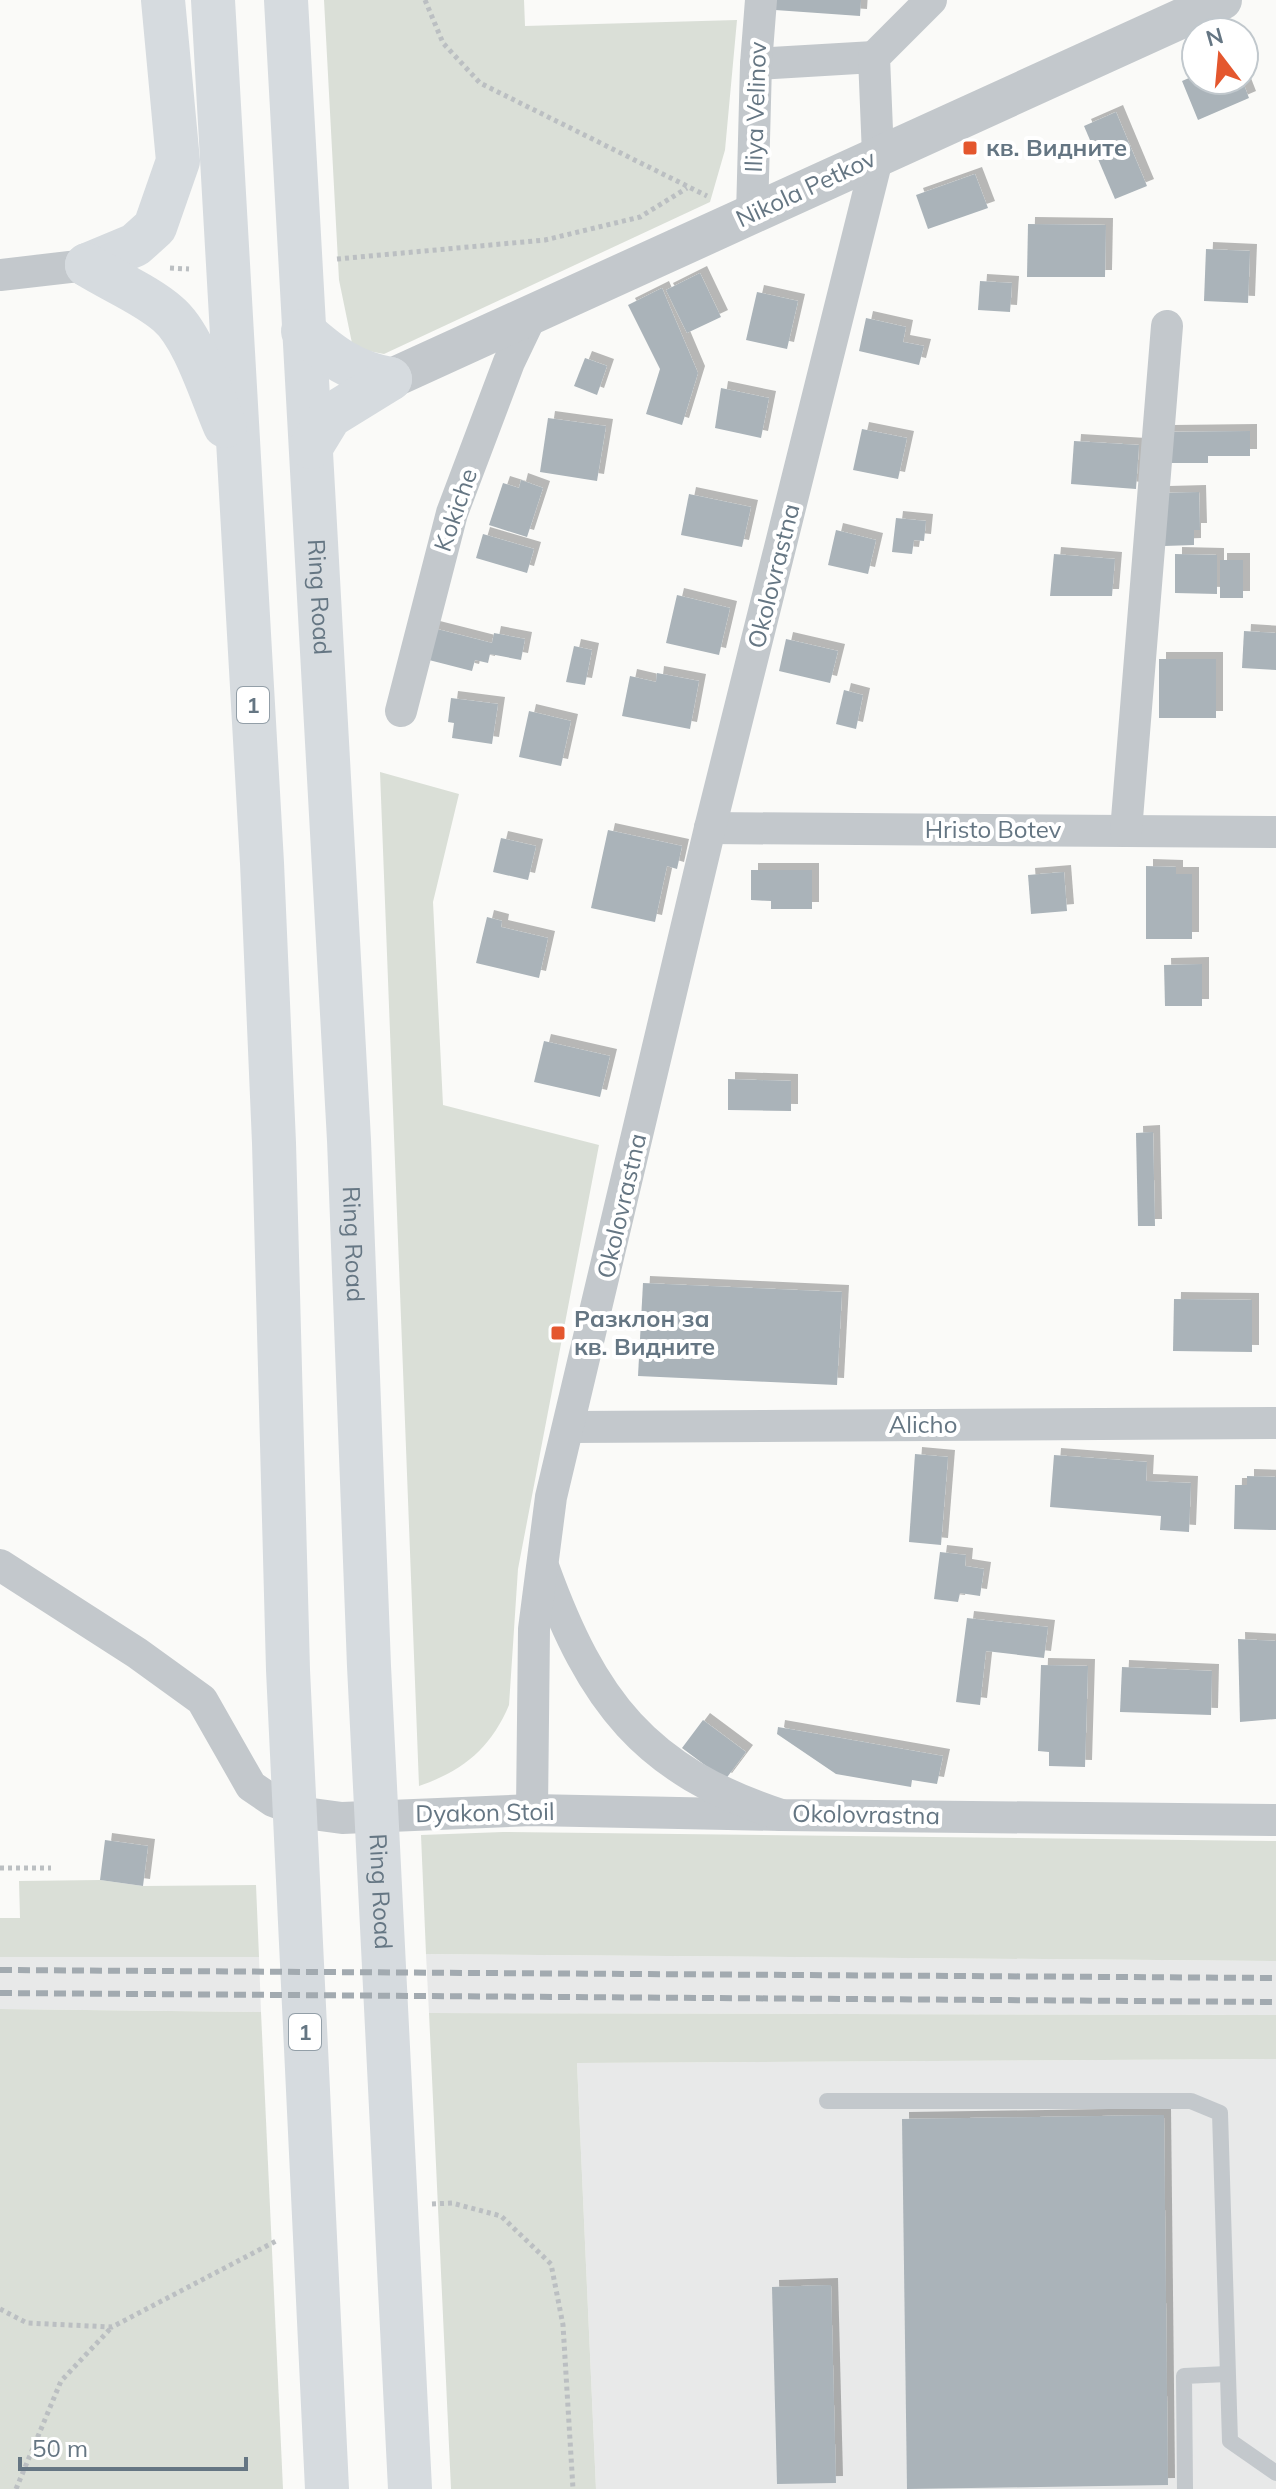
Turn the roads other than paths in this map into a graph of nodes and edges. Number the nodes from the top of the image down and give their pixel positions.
1 (163, 0) edge
2 (213, 0) edge
3 (286, 0) edge
4 (761, 0) edge
5 (931, 0) edge
6 (1222, 0) edge
7 (874, 57) junction
8 (756, 64) junction
9 (878, 155) junction
10 (752, 215) junction
11 (87, 265) junction
12 (0, 275) edge
13 (531, 316) junction
14 (1167, 326) dead end
15 (303, 331) junction
16 (390, 379) junction
17 (311, 447) junction
18 (238, 456) junction
19 (401, 711) dead end
20 (710, 828) junction
21 (1126, 831) junction
22 (1276, 832) edge
23 (1276, 1423) edge
24 (571, 1427) junction
25 (540, 1558) junction
26 (0, 1565) edge
27 (532, 1810) junction
28 (781, 1815) junction
29 (1276, 1820) edge
30 (827, 2101) dead end
31 (1227, 2374) junction
32 (1276, 2473) edge
33 (327, 2489) edge
34 (410, 2489) edge
35 (1185, 2489) edge

1 - 11 highway
2 - 18 highway, 1
3 - 15 highway, Ring Road
4 - 8 street, Iliya Velinov
5 - 7 street
6 - 9 street, Nikola Petkov
7 - 8 street
7 - 9 street, Okolovrastna
8 - 10 street, Iliya Velinov
9 - 10 street, Nikola Petkov
9 - 20 street, Okolovrastna
10 - 13 street, Nikola Petkov
11 - 12 street
11 - 18 highway
13 - 16 street, Nikola Petkov
13 - 19 street, Kokiche
14 - 21 street
15 - 16 highway
15 - 17 highway, Ring Road
16 - 17 highway
17 - 34 highway, Ring Road
18 - 33 highway, 1
20 - 21 street, Hristo Botev
20 - 24 street, Okolovrastna
21 - 22 street, Hristo Botev
23 - 24 street, Alicho
24 - 25 street, Okolovrastna
25 - 27 street
25 - 28 street, Okolovrastna
26 - 27 street, Dyakon Stoil
27 - 28 street, Dyakon Stoil
28 - 29 street, Okolovrastna
30 - 31 lane
31 - 32 lane
31 - 35 lane

